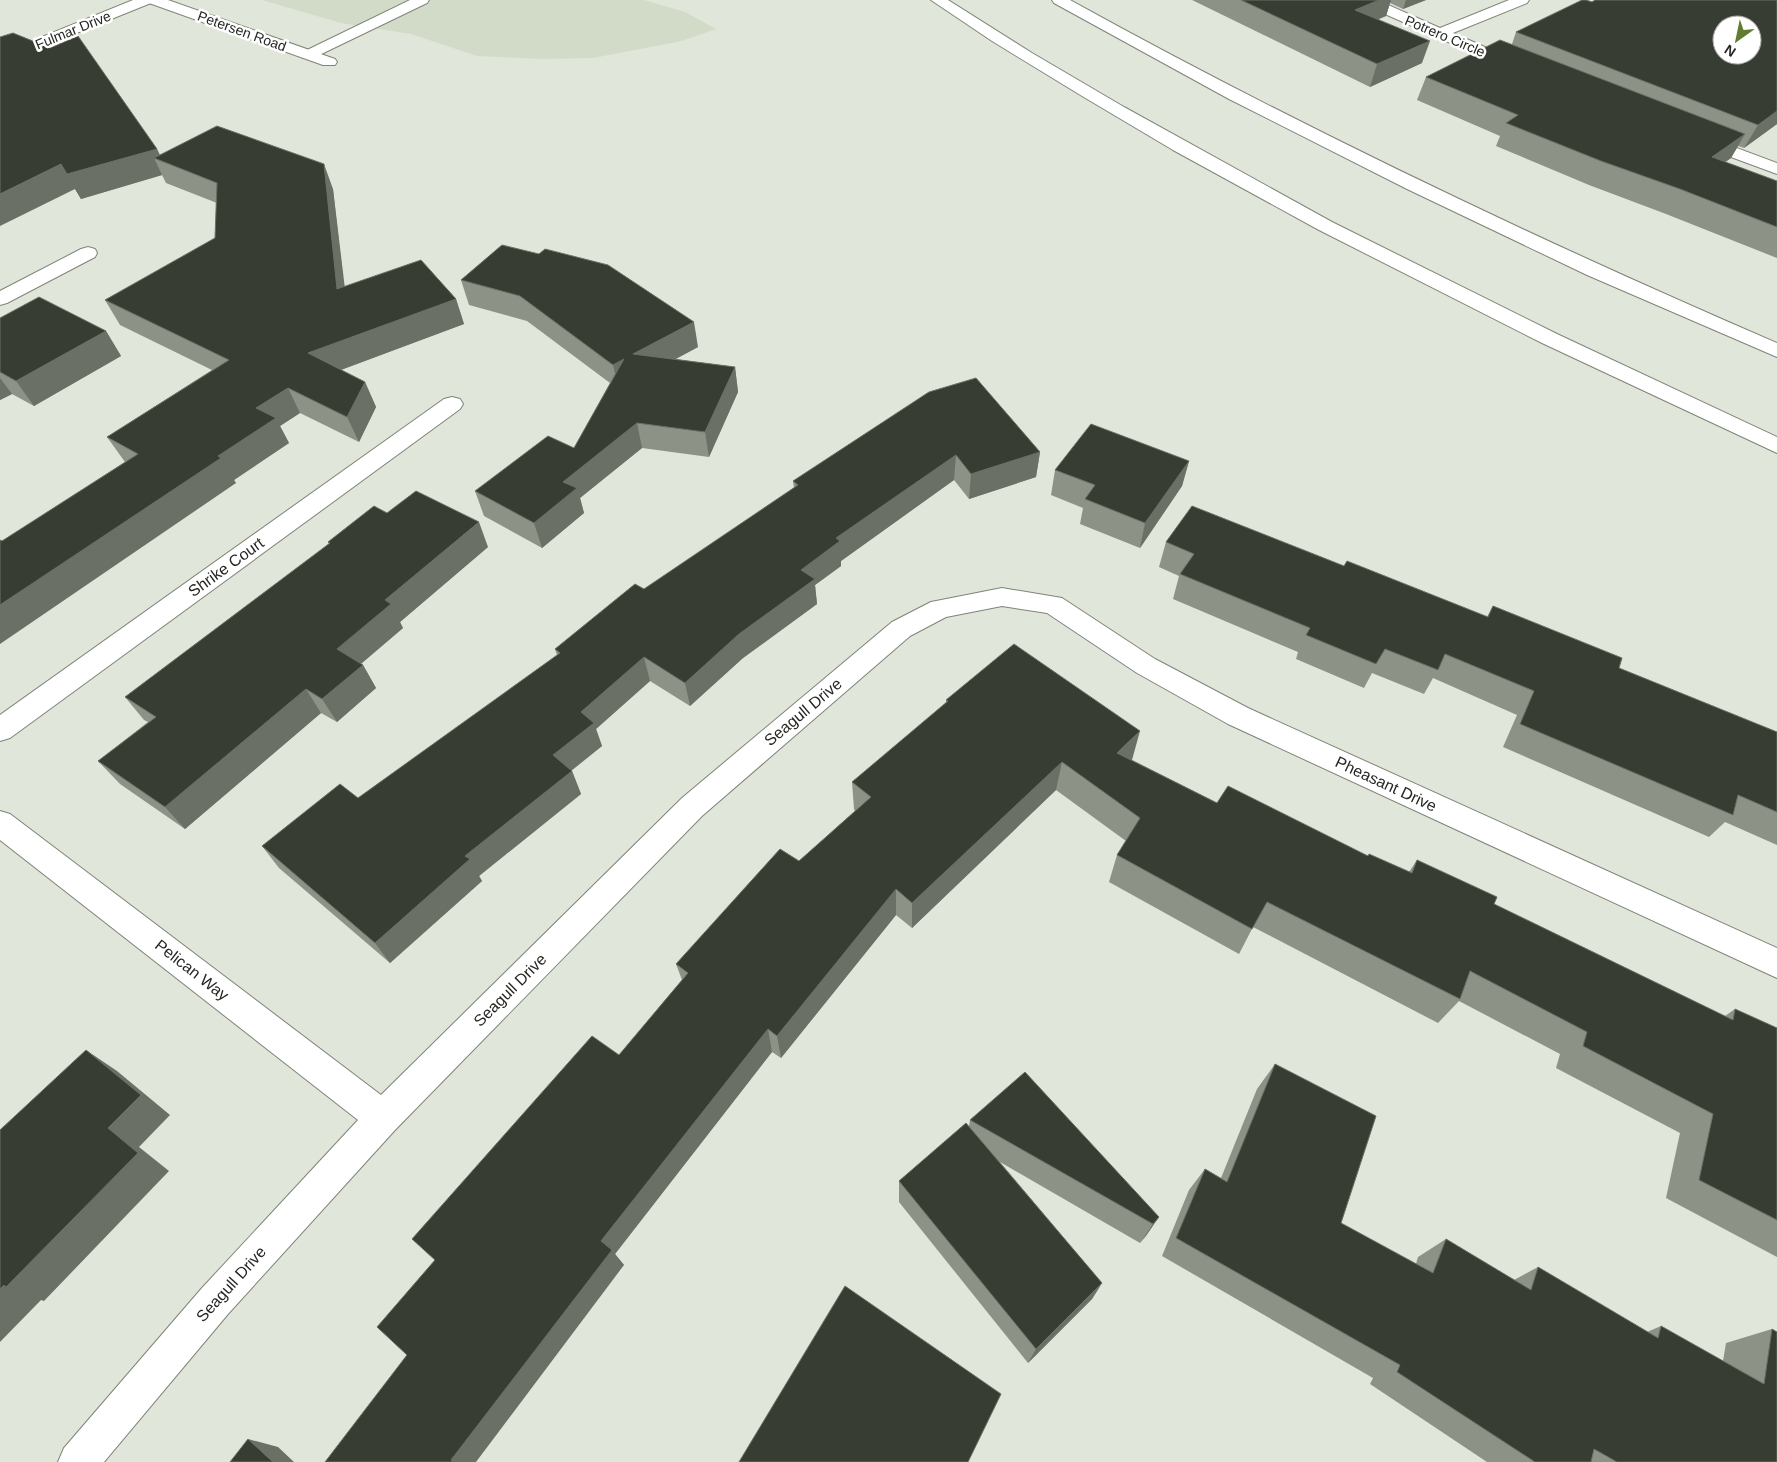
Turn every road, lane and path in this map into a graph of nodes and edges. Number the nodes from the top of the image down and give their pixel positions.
1 (146, 0) edge
2 (154, 0) edge
3 (421, 0) edge
4 (938, 0) edge
5 (1059, 0) edge
6 (1365, 0) edge
7 (1522, 0) edge
8 (1440, 33) junction
9 (308, 55) junction
10 (0, 59) edge
11 (329, 62) dead end
12 (1527, 70) edge
13 (1688, 135) edge
14 (1777, 169) edge
15 (88, 253) dead end
16 (0, 299) edge
17 (1777, 351) edge
18 (452, 404) dead end
19 (1777, 446) edge
20 (1002, 597) joint
21 (0, 730) edge
22 (0, 823) edge
23 (1777, 963) edge
24 (383, 1118) junction
25 (78, 1462) edge

1 - 10 main road, Fulmar Drive
2 - 9 main road, Petersen Road
3 - 9 main road
4 - 19 main road
5 - 17 main road
6 - 8 main road, Potrero Circle
7 - 8 main road
8 - 12 main road, Potrero Circle
9 - 11 main road, Petersen Road
13 - 14 main road
15 - 16 main road
18 - 21 main road, Shrike Court
20 - 23 main road, Pheasant Drive
20 - 24 main road, Seagull Drive
22 - 24 main road, Pelican Way
24 - 25 main road, Seagull Drive

